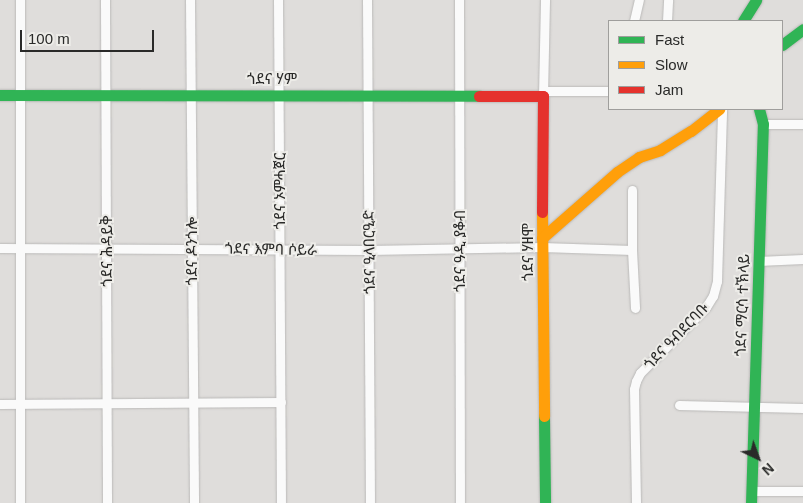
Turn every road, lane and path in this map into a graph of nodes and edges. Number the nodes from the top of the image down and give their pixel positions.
1 (20, 0) edge
2 (105, 0) edge
3 (190, 0) edge
4 (278, 0) edge
5 (367, 0) edge
6 (459, 0) edge
7 (544, 0) edge
8 (639, 0) edge
9 (668, 0) edge
10 (756, 0) edge
11 (634, 20) edge
12 (667, 20) edge
13 (744, 20) edge
14 (803, 29) edge
15 (783, 45) edge
16 (608, 91) edge
17 (280, 94) junction
18 (543, 94) junction
19 (192, 95) junction
20 (367, 95) junction
21 (0, 96) edge
22 (19, 96) junction
23 (106, 96) junction
24 (459, 96) junction
25 (719, 110) edge
26 (720, 110) edge
27 (759, 110) edge
28 (763, 124) junction
29 (803, 124) edge
30 (632, 190) dead end
31 (542, 243) junction
32 (0, 248) edge
33 (19, 248) junction
34 (107, 248) junction
35 (192, 248) junction
36 (461, 248) junction
37 (280, 249) junction
38 (369, 250) junction
39 (632, 250) junction
40 (803, 259) edge
41 (758, 260) junction
42 (635, 308) dead end
43 (281, 402) junction
44 (194, 403) junction
45 (0, 404) edge
46 (21, 404) junction
47 (107, 404) junction
48 (679, 405) dead end
49 (753, 407) junction
50 (803, 408) edge
51 (803, 491) edge
52 (752, 497) edge
53 (20, 503) edge
54 (107, 503) edge
55 (194, 503) edge
56 (281, 503) edge
57 (370, 503) edge
58 (460, 503) edge
59 (545, 503) edge
60 (636, 503) edge

1 - 22 street
2 - 23 street, ጎደና ሕዳይቅ
3 - 19 street, ጎደና ዶንጎሎ
4 - 17 street, ጎደና ኦምሓጀር
5 - 20 street, ጎደና ዒላበርዒድ
6 - 24 street, ጎደና ዓዲ ያቆብ
7 - 18 street, ጎደና ሃዘሞ
8 - 11 street
9 - 12 street
10 - 13 street
14 - 15 street
16 - 18 street
17 - 19 street, ጎደና ሃም
17 - 20 street, ጎደና ሃም
17 - 37 street, ጎደና ኦምሓጀር
18 - 24 street, ጎደና ሃም
18 - 31 street, ጎደና ሃዘሞ
19 - 23 street, ጎደና ሃም
19 - 35 street, ጎደና ዶንጎሎ
20 - 24 street, ጎደና ሃም
20 - 38 street, ጎደና ዒላበርዒድ
21 - 22 street, ጎደና ሃም
22 - 23 street, ጎደና ሃም
22 - 33 street
23 - 34 street, ጎደና ሕዳይቅ
24 - 36 street, ጎደና ዓዲ ያቆብ
25 - 31 street
26 - 60 street, ጎደና ዓብደርባቡ
27 - 28 street, ጎደና ማርሳ ተኽላይ
28 - 29 street
28 - 41 street, ጎደና ማርሳ ተኽላይ
30 - 39 street
31 - 36 street, ጎደና እምባ ሶይራ
31 - 39 street, ጎደና እምባ ሶይራ
31 - 59 street, ጎደና ሃዘሞ
32 - 33 street, ጎደና እምባ ሶይራ
33 - 34 street, ጎደና እምባ ሶይራ
33 - 46 street
34 - 35 street, ጎደና እምባ ሶይራ
34 - 47 street, ጎደና ሕዳይቅ
35 - 37 street, ጎደና እምባ ሶይራ
35 - 44 street, ጎደና ዶንጎሎ
36 - 38 street, ጎደና እምባ ሶይራ
36 - 58 street, ጎደና ዓዲ ያቆብ
37 - 38 street, ጎደና እምባ ሶይራ
37 - 43 street, ጎደና ኦምሓጀር
38 - 57 street, ጎደና ዒላበርዒድ
39 - 42 street
40 - 41 street
41 - 49 street, ጎደና ማርሳ ተኽላይ
43 - 44 street
43 - 56 street, ጎደና ኦምሓጀር
44 - 47 street
44 - 55 street, ጎደና ዶንጎሎ
45 - 46 street
46 - 47 street
46 - 53 street
47 - 54 street, ጎደና ሕዳይቅ
48 - 49 street
49 - 50 street
49 - 52 street, ጎደና ማርሳ ተኽላይ
51 - 52 street

